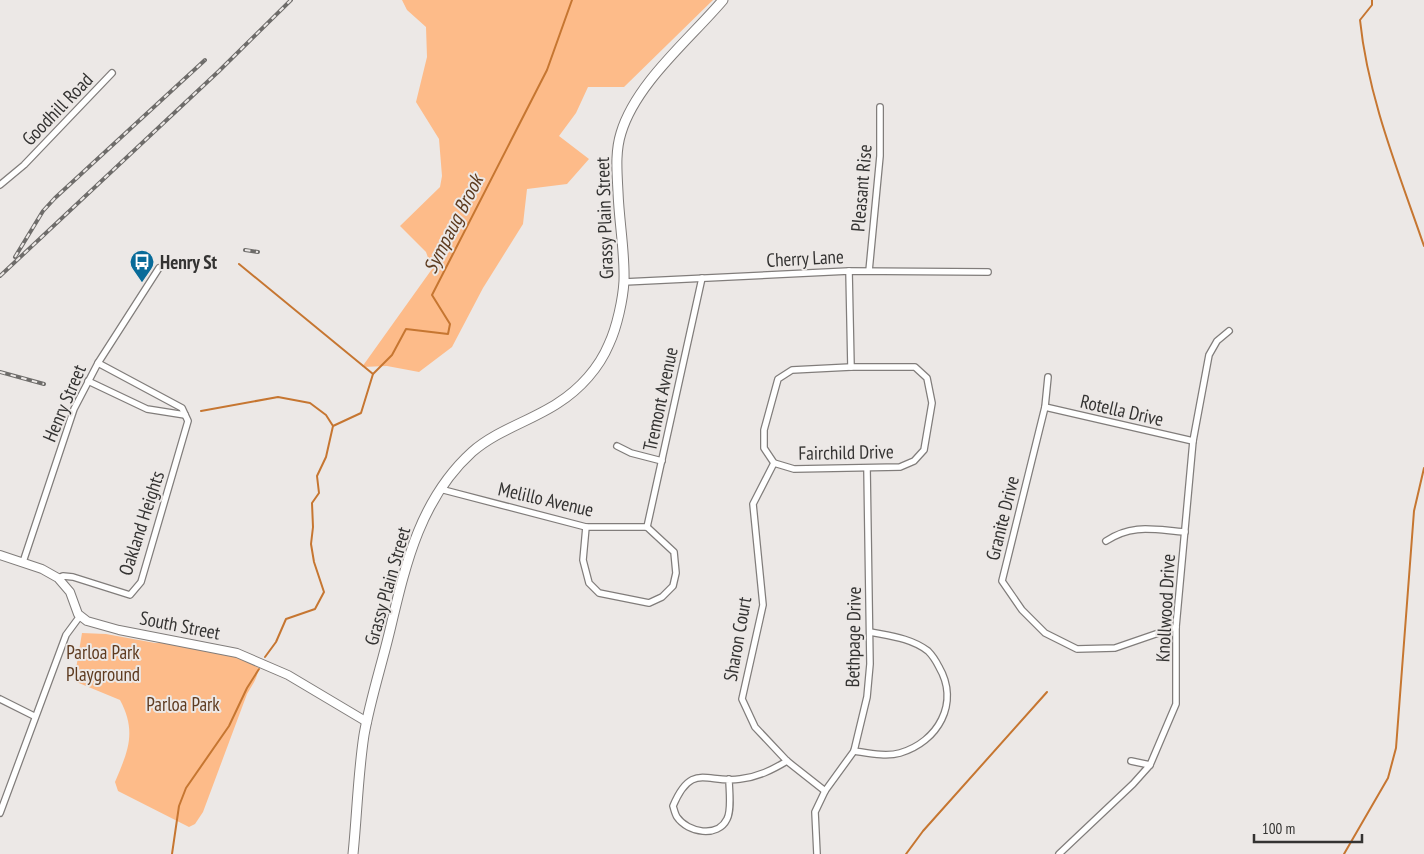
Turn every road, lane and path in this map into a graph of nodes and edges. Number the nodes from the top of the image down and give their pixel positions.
1 (724, 0) edge
2 (112, 73) dead end
3 (880, 108) dead end
4 (0, 185) edge
5 (159, 268) dead end
6 (849, 271) junction
7 (869, 271) junction
8 (988, 272) dead end
9 (702, 278) junction
10 (624, 282) junction
11 (1229, 331) dead end
12 (98, 363) junction
13 (852, 367) junction
14 (1048, 377) dead end
15 (88, 381) junction
16 (1045, 407) junction
17 (185, 415) junction
18 (1193, 442) junction
19 (617, 446) dead end
20 (662, 461) junction
21 (774, 463) junction
22 (867, 468) junction
23 (440, 489) junction
24 (586, 527) junction
25 (647, 527) junction
26 (1185, 532) junction
27 (1106, 541) dead end
28 (0, 555) edge
29 (23, 562) junction
30 (58, 578) junction
31 (80, 616) junction
32 (1176, 627) junction
33 (870, 632) junction
34 (0, 698) edge
35 (34, 716) junction
36 (368, 722) junction
37 (854, 751) junction
38 (788, 761) junction
39 (1131, 761) dead end
40 (1150, 765) junction
41 (729, 779) junction
42 (825, 791) junction
43 (0, 812) edge
44 (353, 854) edge
45 (817, 854) edge
46 (1059, 854) edge

1 - 10 main road, Grassy Plain Street
2 - 4 street, Goodhill Road
3 - 7 street, Pleasant Rise
5 - 12 street, Henry Street
6 - 7 street, Cherry Lane
6 - 9 street, Cherry Lane
6 - 13 street
7 - 8 street, Cherry Lane
9 - 10 street, Cherry Lane
9 - 20 street, Tremont Avenue
10 - 23 main road, Grassy Plain Street
11 - 18 street, Knollwood Drive
12 - 15 street, Henry Street
12 - 17 street
13 - 21 street, Fairchild Drive
13 - 22 street, Fairchild Drive
14 - 16 street, Granite Drive
15 - 17 street
15 - 29 street, Henry Street
16 - 18 street, Rotella Drive
16 - 32 street, Granite Drive
17 - 30 street, Oakland Heights
18 - 26 street, Knollwood Drive
19 - 20 street
20 - 25 street, Tremont Avenue
21 - 22 street, Fairchild Drive
21 - 38 street, Sharon Court
22 - 33 street, Bethpage Drive
23 - 24 street, Melillo Avenue
23 - 36 main road, Grassy Plain Street
24 - 25 street, Melillo Avenue
24 - 25 street
26 - 27 street
26 - 32 street, Knollwood Drive
28 - 29 street
29 - 30 street
30 - 31 street
31 - 35 street
31 - 36 street, South Street
32 - 40 street, Knollwood Drive
33 - 37 street, Bethpage Drive
33 - 37 street
34 - 35 street
35 - 43 street
36 - 44 main road, Grassy Plain Street
37 - 42 street, Bethpage Drive
38 - 41 street
38 - 42 street, Sharon Court
39 - 40 street
40 - 46 street, Knollwood Drive
41 - 41 street
42 - 45 street, Bethpage Drive

